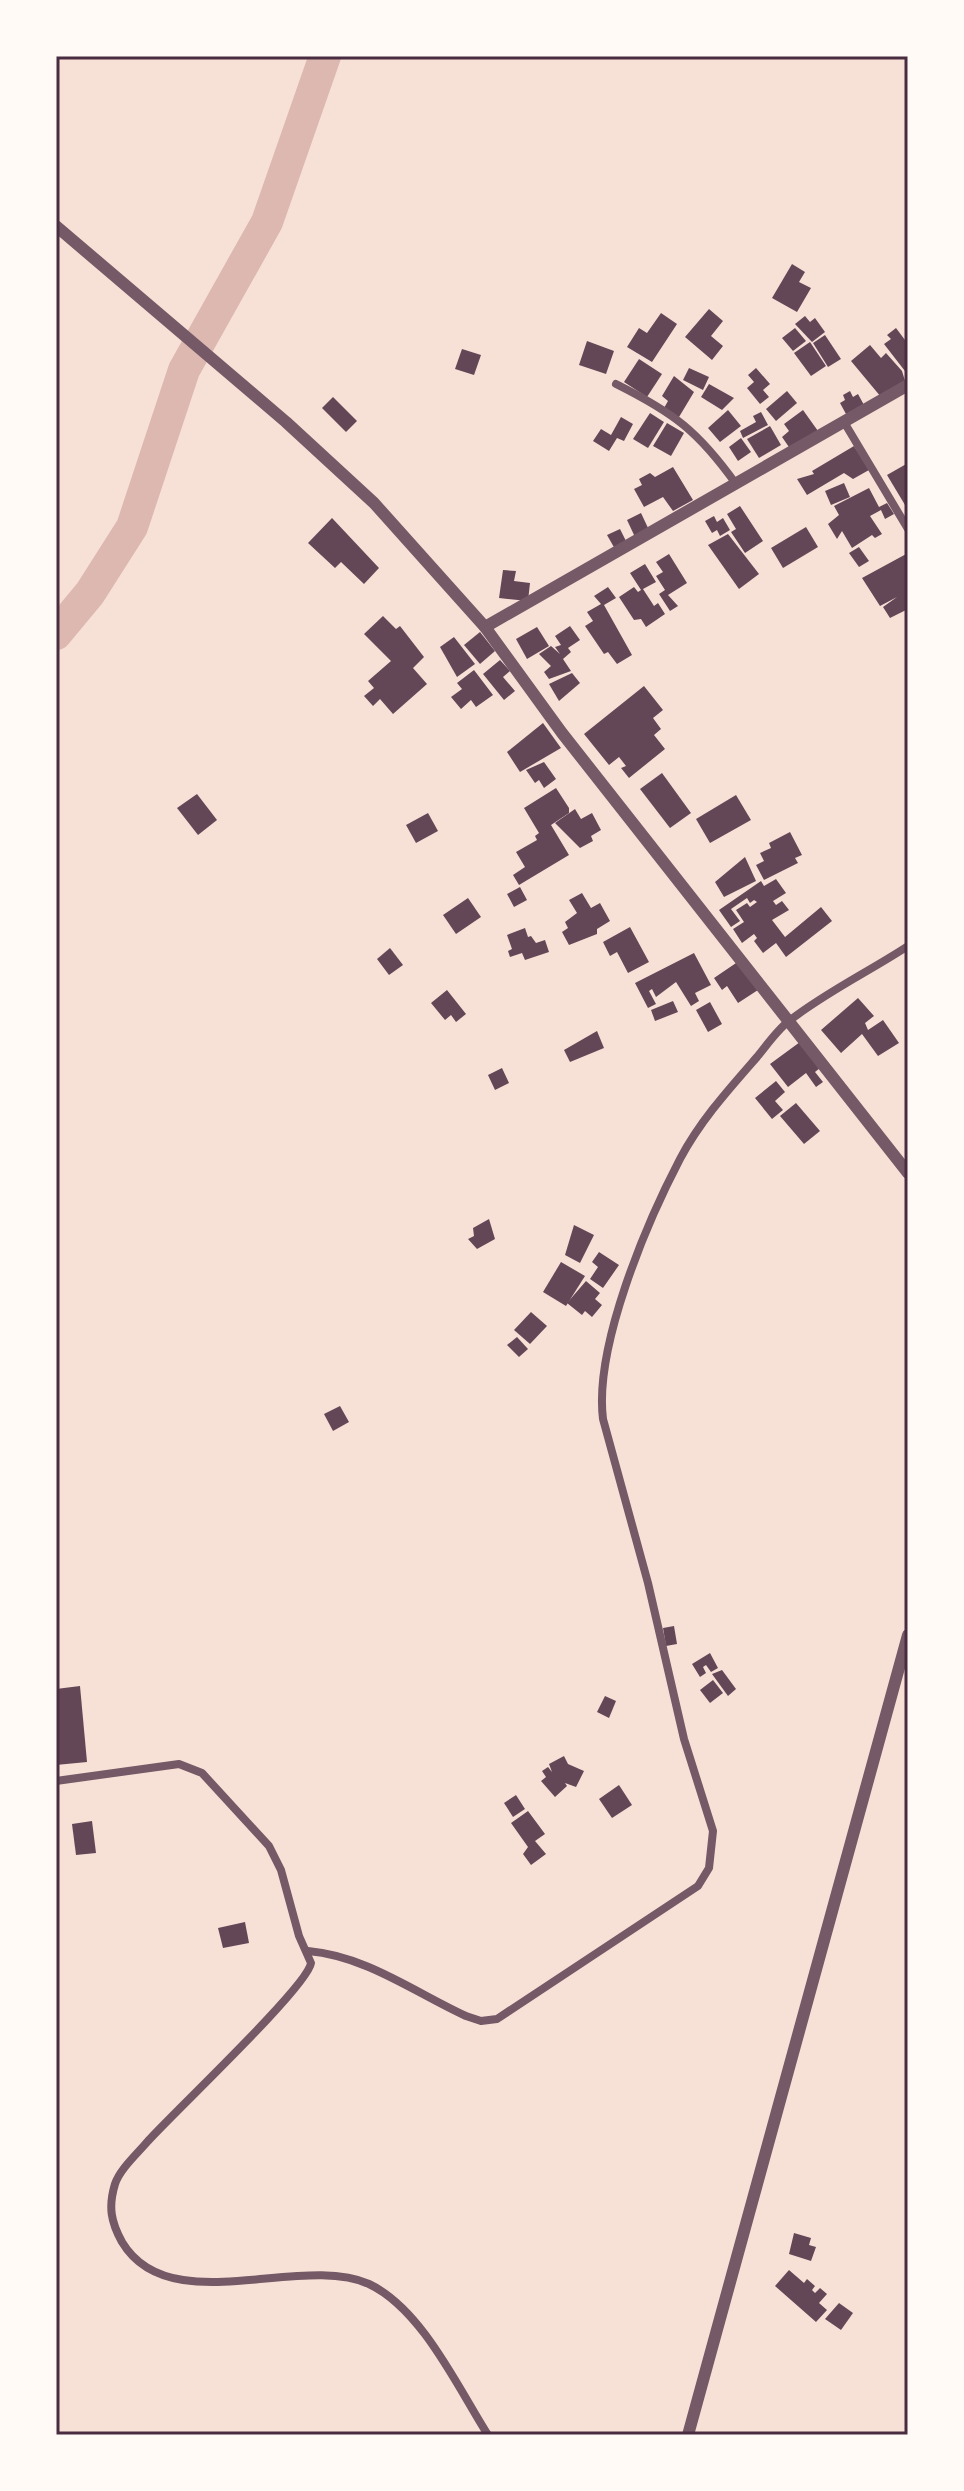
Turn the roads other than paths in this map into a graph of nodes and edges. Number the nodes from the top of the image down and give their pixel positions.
1 (56, 226) edge
2 (616, 384) dead end
3 (908, 385) edge
4 (844, 422) junction
5 (736, 484) junction
6 (908, 529) edge
7 (485, 627) junction
8 (908, 946) edge
9 (788, 1021) junction
10 (908, 1173) edge
11 (908, 1635) edge
12 (56, 1781) edge
13 (308, 1951) junction
14 (488, 2435) edge
15 (688, 2435) edge

1 - 7 street
2 - 5 street
3 - 4 street
4 - 5 street
4 - 6 street
5 - 7 street
7 - 9 street
8 - 9 street
9 - 10 street
9 - 13 street
11 - 15 street
12 - 13 street
13 - 14 street

